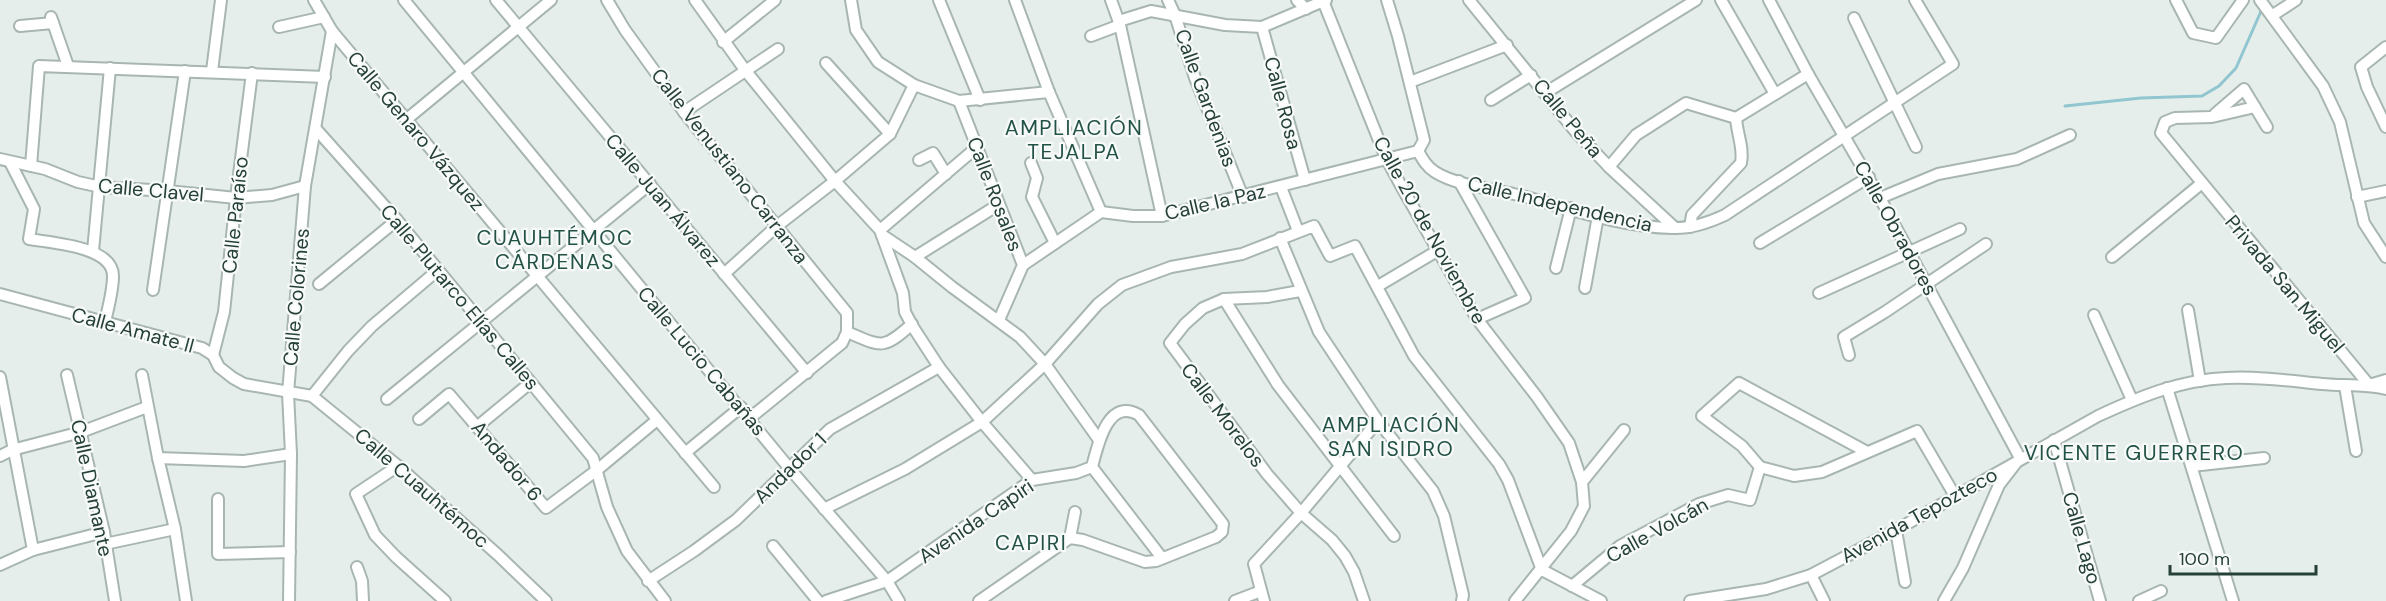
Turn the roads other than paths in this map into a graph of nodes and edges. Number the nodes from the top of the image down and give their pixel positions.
1 (221, 0) edge
2 (315, 0) edge
3 (404, 0) edge
4 (496, 0) edge
5 (550, 0) edge
6 (606, 0) edge
7 (695, 0) edge
8 (775, 0) edge
9 (851, 0) edge
10 (939, 0) edge
11 (1015, 0) edge
12 (1111, 0) edge
13 (1168, 0) edge
14 (1297, 0) edge
15 (1387, 0) edge
16 (1469, 0) edge
17 (1696, 0) edge
18 (1721, 0) edge
19 (1769, 0) edge
20 (1915, 0) edge
21 (2176, 0) edge
22 (2243, 0) edge
23 (2296, 0) edge
24 (1324, 1) edge
25 (2266, 8) edge
26 (1306, 9) junction
27 (1175, 15) junction
28 (324, 17) junction
29 (1854, 18) dead end
30 (1119, 23) junction
31 (20, 26) dead end
32 (279, 27) dead end
33 (519, 27) junction
34 (1262, 27) junction
35 (332, 31) junction
36 (1091, 36) dead end
37 (723, 42) junction
38 (1507, 45) junction
39 (2386, 47) edge
40 (777, 49) dead end
41 (826, 63) dead end
42 (68, 66) junction
43 (110, 68) junction
44 (185, 70) junction
45 (745, 70) junction
46 (212, 71) junction
47 (463, 73) junction
48 (252, 74) junction
49 (1808, 74) junction
50 (1531, 75) junction
51 (325, 77) junction
52 (1410, 82) junction
53 (914, 85) junction
54 (1049, 92) junction
55 (1545, 93) junction
56 (1775, 94) junction
57 (980, 100) junction
58 (1491, 100) dead end
59 (959, 101) junction
60 (1896, 103) junction
61 (2254, 106) junction
62 (684, 112) junction
63 (2212, 117) junction
64 (1736, 118) junction
65 (407, 119) junction
66 (2386, 127) edge
67 (2267, 128) dead end
68 (316, 129) junction
69 (890, 134) junction
70 (2070, 135) dead end
71 (1845, 136) junction
72 (1916, 147) dead end
73 (976, 148) junction
74 (1418, 151) junction
75 (1386, 158) junction
76 (919, 160) dead end
77 (5, 161) edge
78 (1031, 163) dead end
79 (31, 166) junction
80 (1609, 167) junction
81 (1866, 172) junction
82 (946, 174) junction
83 (1305, 180) junction
84 (836, 181) junction
85 (1459, 181) junction
86 (2202, 183) junction
87 (650, 184) junction
88 (305, 186) junction
89 (101, 187) junction
90 (1281, 187) junction
91 (168, 190) junction
92 (2386, 191) edge
93 (1243, 197) junction
94 (2357, 197) junction
95 (236, 198) junction
96 (1880, 198) junction
97 (998, 206) junction
98 (1571, 208) junction
99 (1101, 212) junction
100 (1162, 216) junction
101 (1598, 216) junction
102 (397, 220) junction
103 (777, 226) junction
104 (1690, 227) junction
105 (1675, 228) junction
106 (593, 230) junction
107 (1960, 230) dead end
108 (1298, 231) junction
109 (881, 233) junction
110 (1280, 238) junction
111 (1055, 243) junction
112 (1760, 243) dead end
113 (1986, 244) dead end
114 (93, 251) junction
115 (1437, 251) junction
116 (1910, 253) junction
117 (2386, 256) edge
118 (915, 257) junction
119 (2112, 257) dead end
120 (1023, 265) junction
121 (1556, 268) dead end
122 (438, 270) junction
123 (724, 274) junction
124 (537, 276) junction
125 (1927, 283) junction
126 (319, 284) dead end
127 (1378, 286) junction
128 (1585, 288) dead end
129 (153, 290) dead end
130 (1300, 291) junction
131 (1819, 293) dead end
132 (0, 294) edge
133 (1224, 299) junction
134 (2188, 310) dead end
135 (2094, 315) dead end
136 (1477, 319) junction
137 (999, 320) junction
138 (481, 321) junction
139 (105, 322) junction
140 (912, 324) junction
141 (847, 332) junction
142 (213, 355) junction
143 (1849, 355) dead end
144 (1045, 364) junction
145 (939, 367) junction
146 (807, 373) junction
147 (68, 375) dead end
148 (142, 375) dead end
149 (0, 376) edge
150 (2386, 380) edge
151 (2200, 381) junction
152 (530, 383) junction
153 (2369, 385) junction
154 (2345, 386) junction
155 (2167, 388) junction
156 (2386, 389) edge
157 (288, 393) junction
158 (312, 396) junction
159 (387, 399) dead end
160 (2132, 400) junction
161 (147, 407) junction
162 (741, 407) junction
163 (750, 418) junction
164 (419, 419) dead end
165 (657, 420) junction
166 (1378, 420) junction
167 (982, 422) junction
168 (478, 426) junction
169 (1624, 430) dead end
170 (81, 432) junction
171 (1099, 440) junction
172 (2054, 440) junction
173 (12, 450) junction
174 (2356, 451) dead end
175 (1867, 452) junction
176 (685, 453) junction
177 (291, 454) junction
178 (0, 456) edge
179 (158, 458) junction
180 (2020, 458) junction
181 (2264, 458) dead end
182 (398, 466) junction
183 (2192, 466) junction
184 (1092, 467) junction
185 (1340, 467) junction
186 (1760, 467) junction
187 (790, 469) junction
188 (597, 470) junction
189 (1032, 480) junction
190 (1582, 482) junction
191 (714, 487) dead end
192 (1955, 496) junction
193 (218, 499) dead end
194 (824, 509) junction
195 (1075, 512) dead end
196 (1301, 513) junction
197 (175, 529) junction
198 (1896, 530) junction
199 (1394, 536) dead end
200 (104, 538) junction
201 (1070, 538) junction
202 (773, 546) dead end
203 (33, 550) junction
204 (290, 552) junction
205 (1162, 558) junction
206 (0, 565) edge
207 (357, 567) dead end
208 (1545, 571) junction
209 (1811, 574) junction
210 (648, 581) junction
211 (887, 581) junction
212 (1905, 582) dead end
213 (1572, 586) junction
214 (2161, 591) dead end
215 (1262, 596) edge
216 (113, 601) edge
217 (186, 601) edge
218 (289, 601) edge
219 (363, 601) edge
220 (445, 601) edge
221 (546, 601) edge
222 (665, 601) edge
223 (818, 601) edge
224 (826, 601) edge
225 (899, 601) edge
226 (979, 601) edge
227 (1235, 601) edge
228 (1364, 601) edge
229 (1462, 601) edge
230 (1515, 601) edge
231 (1601, 601) edge
232 (1690, 601) edge
233 (1824, 601) edge
234 (1944, 601) edge
235 (2100, 601) edge
236 (2139, 601) edge
237 (2233, 601) edge

1 - 46 street
2 - 28 street
3 - 47 street, Calle Lucio Cabañas
4 - 33 street, Calle Juan Álvarez
5 - 33 street
6 - 62 street, Calle Venustiano Carranza
7 - 37 street
8 - 37 street
9 - 53 street
10 - 57 street
11 - 54 street
12 - 30 street
13 - 27 street, Calle Gardenias
14 - 26 street
15 - 52 street
16 - 38 street, Calle Peña
17 - 55 street
18 - 56 street
19 - 49 street, Calle Obradores
20 - 60 street, Calle Independencia
21 - 22 street
23 - 25 street
24 - 26 street
24 - 75 street, Calle 20 de Noviembre
25 - 94 street
26 - 34 street
27 - 30 street
27 - 34 street
27 - 93 street, Calle Gardenias
28 - 32 street
28 - 35 street
29 - 60 street
30 - 36 street
30 - 100 street
31 - 42 street
33 - 47 street
33 - 87 street, Calle Juan Álvarez
34 - 83 street, Calle Rosa
35 - 51 street, Calle Colorines
35 - 65 street, Calle Genaro Vázquez
37 - 45 street
38 - 50 street, Calle Peña
38 - 52 street
39 - 66 street
40 - 45 street
41 - 69 street
42 - 43 street
42 - 79 street
43 - 44 street
43 - 89 street
44 - 46 street
44 - 91 street
45 - 62 street
45 - 84 street
46 - 48 street
47 - 65 street
47 - 106 street, Calle Lucio Cabañas
48 - 51 street
48 - 95 street, Calle Paraíso
49 - 56 street
49 - 71 street, Calle Obradores
50 - 55 street, Calle Peña
50 - 58 street
51 - 68 street, Calle Colorines
52 - 74 street
53 - 59 street
53 - 69 street
54 - 57 street
54 - 99 street
55 - 80 street, Calle Peña
56 - 64 street
57 - 59 street
59 - 73 street, Calle Rosales
60 - 71 street, Calle Independencia
60 - 72 street
61 - 63 street
61 - 63 street
61 - 67 street
62 - 103 street, Calle Venustiano Carranza
63 - 86 street, Privada San Miguel
64 - 80 street
64 - 104 street
65 - 124 street, Calle Genaro Vázquez
68 - 88 street, Calle Colorines
68 - 102 street, Calle Plutarco Elías Calles
69 - 84 street
70 - 96 street
71 - 81 street, Calle Obradores
71 - 104 street, Calle Independencia
73 - 82 street
73 - 97 street, Calle Rosales
74 - 75 street, Calle la Paz
74 - 85 street, Calle Independencia
75 - 83 street, Calle la Paz
75 - 115 street, Calle 20 de Noviembre
76 - 82 street
77 - 79 street, Calle Clavel
77 - 114 street
78 - 111 street
79 - 89 street, Calle Clavel
80 - 105 street, Calle Peña
81 - 96 street, Calle Obradores
81 - 112 street
82 - 109 street
83 - 90 street, Calle la Paz
84 - 103 street
84 - 109 street
85 - 98 street, Calle Independencia
85 - 136 street
86 - 119 street
86 - 153 street, Privada San Miguel
87 - 106 street
87 - 123 street, Calle Juan Álvarez
88 - 95 street, Calle Clavel
88 - 157 street, Calle Colorines
89 - 91 street, Calle Clavel
89 - 114 street
90 - 93 street, Calle la Paz
90 - 108 street
91 - 95 street, Calle Clavel
91 - 129 street
92 - 94 street
93 - 100 street, Calle la Paz
94 - 117 street
95 - 142 street, Calle Paraíso
96 - 116 street, Calle Obradores
97 - 118 street
97 - 120 street, Calle Rosales
98 - 101 street, Calle Independencia
98 - 121 street
99 - 100 street, Calle la Paz
99 - 111 street
101 - 105 street, Calle Independencia
101 - 128 street
102 - 122 street, Calle Plutarco Elías Calles
102 - 126 street
103 - 123 street
103 - 141 street, Calle Venustiano Carranza
104 - 105 street, Calle Independencia
106 - 124 street
106 - 162 street, Calle Lucio Cabañas
107 - 116 street
108 - 110 street
108 - 127 street
109 - 118 street
109 - 140 street
110 - 130 street
110 - 144 street
111 - 120 street
113 - 125 street
114 - 139 street
115 - 127 street
115 - 136 street, Calle 20 de Noviembre
116 - 125 street, Calle Obradores
116 - 131 street
118 - 137 street
120 - 137 street, Calle Rosales
122 - 138 street, Calle Plutarco Elías Calles
122 - 158 street
123 - 146 street, Calle Juan Álvarez
124 - 138 street
124 - 165 street, Calle Genaro Vázquez
125 - 143 street
125 - 180 street, Calle Obradores
127 - 208 street
130 - 133 street, Calle Morelos
130 - 166 street
132 - 139 street, Calle Amate II
133 - 185 street
133 - 196 street, Calle Morelos
134 - 151 street
135 - 160 street
136 - 190 street, Calle 20 de Noviembre
137 - 144 street
138 - 152 street, Calle Plutarco Elías Calles
138 - 159 street
139 - 142 street, Calle Amate II
140 - 141 street
140 - 145 street
141 - 146 street
142 - 157 street, Calle Amate II
144 - 167 street
144 - 171 street
145 - 167 street
145 - 187 street, Andador 1
146 - 163 street
147 - 170 street, Calle Diamante
148 - 161 street
149 - 173 street
150 - 153 street
151 - 154 street, Avenida Tepozteco
151 - 155 street, Avenida Tepozteco
152 - 168 street
152 - 188 street, Calle Plutarco Elías Calles
153 - 154 street, Avenida Tepozteco
153 - 156 street, Avenida Tepozteco
154 - 174 street
155 - 160 street, Avenida Tepozteco
155 - 183 street
157 - 158 street
157 - 177 street, Calle Colorines
158 - 182 street, Calle Cuauhtémoc
160 - 172 street, Avenida Tepozteco
161 - 170 street
161 - 179 street
162 - 163 street, Calle Lucio Cabañas
162 - 176 street
163 - 187 street, Calle Lucio Cabañas
164 - 168 street, Andador 6
165 - 176 street, Calle Genaro Vázquez
165 - 188 street
166 - 185 street
166 - 229 street
167 - 189 street
167 - 194 street
168 - 188 street, Andador 6
169 - 190 street
170 - 173 street
170 - 200 street, Calle Diamante
171 - 184 street
171 - 205 street
172 - 180 street, Avenida Tepozteco
172 - 235 street, Calle Lago
173 - 178 street
173 - 203 street
175 - 186 street
175 - 186 street
175 - 192 street
176 - 191 street, Calle Genaro Vázquez
177 - 179 street
177 - 204 street, Calle Colorines
179 - 197 street
180 - 192 street, Avenida Tepozteco
180 - 234 street
181 - 183 street
182 - 220 street
182 - 221 street, Calle Cuauhtémoc
183 - 237 street
184 - 189 street, Avenida Capiri
184 - 205 street
185 - 196 street
185 - 199 street
186 - 213 street, Calle Volcán
187 - 194 street, Calle Lucio Cabañas
187 - 210 street, Andador 1
188 - 210 street, Calle Plutarco Elías Calles
189 - 211 street, Avenida Capiri
190 - 208 street, Calle 20 de Noviembre
192 - 198 street, Avenida Tepozteco
193 - 204 street
194 - 211 street, Calle Lucio Cabañas
195 - 201 street
196 - 215 street
196 - 228 street, Calle Morelos
197 - 200 street
197 - 217 street
198 - 209 street, Avenida Tepozteco
198 - 212 street
200 - 203 street
200 - 216 street, Calle Diamante
201 - 205 street
201 - 226 street
202 - 223 street
203 - 206 street
204 - 218 street, Calle Colorines
207 - 219 street
208 - 213 street
208 - 230 street
209 - 232 street, Avenida Tepozteco
209 - 233 street
210 - 222 street, Calle Plutarco Elías Calles
211 - 224 street
211 - 225 street
213 - 231 street
214 - 236 street
215 - 227 street

